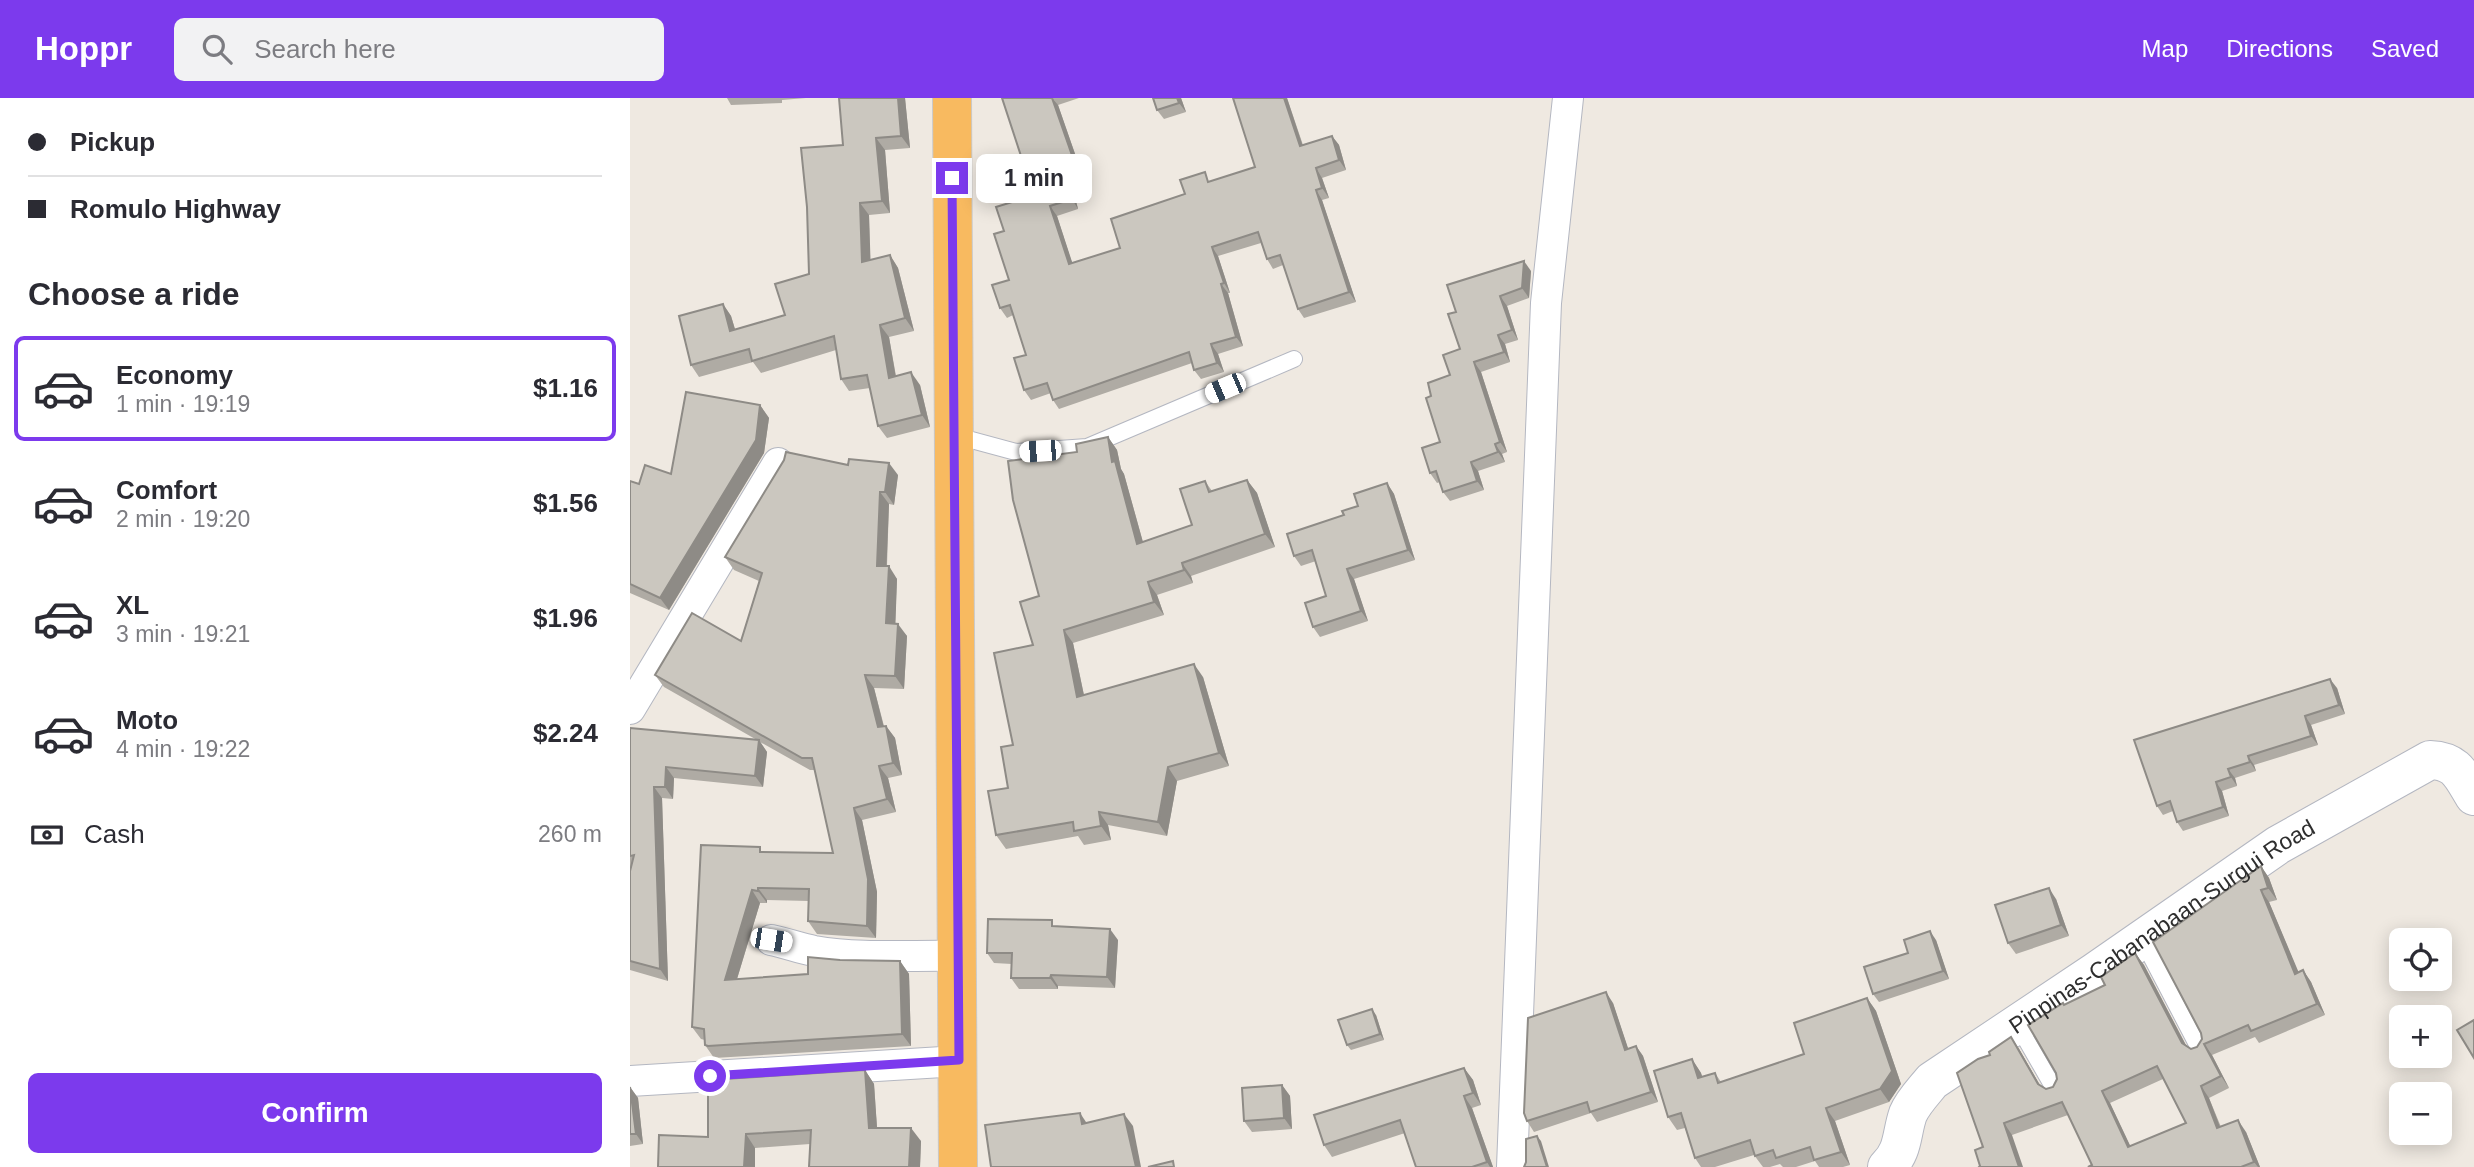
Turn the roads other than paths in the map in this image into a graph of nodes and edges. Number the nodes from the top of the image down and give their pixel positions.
1 (952, 98) edge
2 (1568, 98) edge
3 (1294, 359) dead end
4 (953, 435) junction
5 (778, 463) dead end
6 (630, 709) edge
7 (2474, 796) edge
8 (2143, 939) junction
9 (771, 940) dead end
10 (958, 956) junction
11 (2017, 1024) junction
12 (2200, 1051) edge
13 (959, 1060) junction
14 (630, 1081) edge
15 (2055, 1090) edge
16 (958, 1167) edge
17 (1512, 1167) edge
18 (1887, 1167) edge

1 - 4 highway
2 - 17 street
3 - 4 lane
4 - 10 highway
5 - 6 street
7 - 8 street, Pinpinas-Cabanabaan-Surgui Road
8 - 11 street, Pinpinas-Cabanabaan-Surgui Road
8 - 12 lane
9 - 10 street
10 - 13 highway
11 - 15 lane
11 - 18 street, Pinpinas-Cabanabaan-Surgui Road
13 - 14 street
13 - 16 highway

